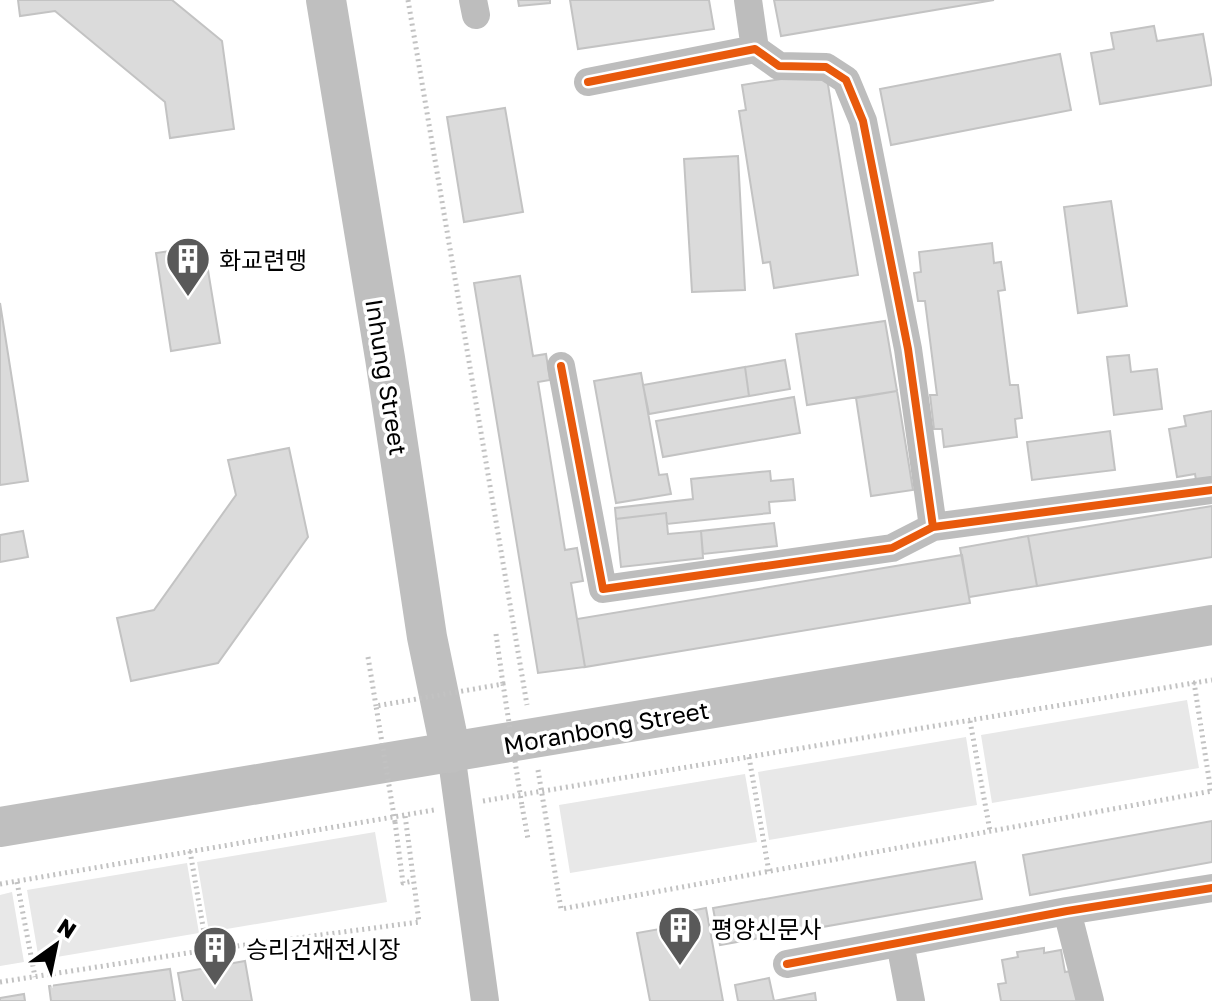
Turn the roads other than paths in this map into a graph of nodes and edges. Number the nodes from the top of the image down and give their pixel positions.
1 (326, 0) edge
2 (748, 0) edge
3 (755, 49) junction
4 (588, 82) dead end
5 (561, 366) dead end
6 (1212, 490) edge
7 (933, 527) junction
8 (1212, 625) edge
9 (451, 753) junction
10 (0, 827) edge
11 (1212, 888) edge
12 (1067, 911) junction
13 (900, 943) junction
14 (787, 964) dead end
15 (485, 1001) edge
16 (911, 1001) edge
17 (1090, 1001) edge

1 - 9 main road, Inhung Street
2 - 3 street
3 - 4 street
3 - 7 street
5 - 7 street
6 - 7 street
8 - 9 main road, Moranbong Street
9 - 10 main road, Moranbong Street
9 - 15 street
11 - 12 street
12 - 13 street
12 - 17 street
13 - 14 street
13 - 16 street

